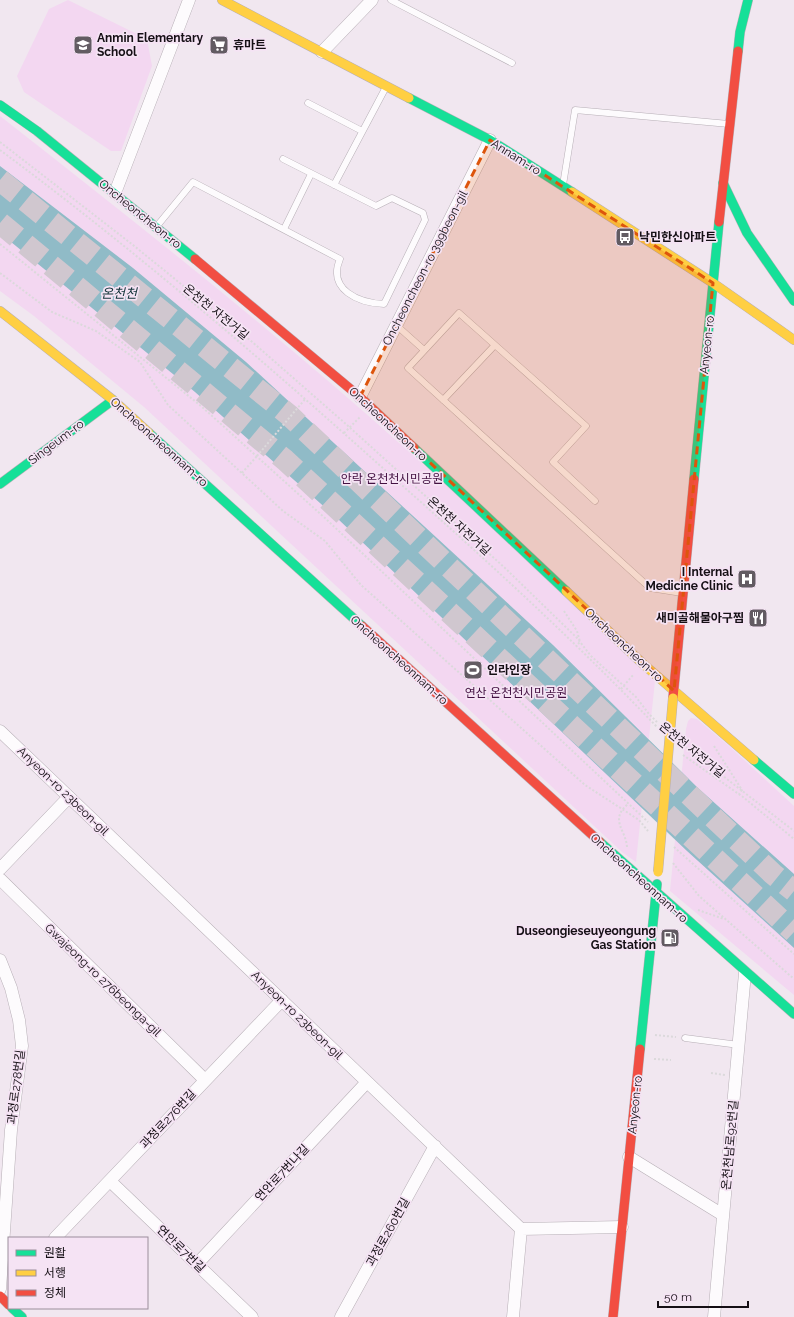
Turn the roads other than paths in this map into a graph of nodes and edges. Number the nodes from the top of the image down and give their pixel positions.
1 (189, 0) edge
2 (222, 0) edge
3 (372, 0) edge
4 (391, 0) edge
5 (744, 4) edge
6 (322, 52) junction
7 (512, 64) dead end
8 (387, 86) junction
9 (308, 103) dead end
10 (0, 105) edge
11 (730, 124) junction
12 (362, 131) junction
13 (490, 140) junction
14 (283, 159) dead end
15 (312, 174) junction
16 (723, 183) junction
17 (334, 185) junction
18 (563, 186) junction
19 (115, 193) junction
20 (157, 227) junction
21 (284, 229) junction
22 (714, 284) junction
23 (794, 301) edge
24 (0, 311) edge
25 (396, 326) junction
26 (794, 340) edge
27 (495, 345) junction
28 (424, 350) junction
29 (360, 397) junction
30 (113, 400) junction
31 (443, 400) junction
32 (0, 484) edge
33 (595, 501) dead end
34 (683, 594) junction
35 (673, 695) junction
36 (0, 731) edge
37 (794, 794) edge
38 (69, 797) junction
39 (0, 869) edge
40 (0, 879) edge
41 (656, 893) junction
42 (0, 960) edge
43 (745, 973) junction
44 (282, 1000) junction
45 (794, 1014) edge
46 (685, 1038) road end
47 (739, 1045) junction
48 (205, 1080) junction
49 (367, 1082) junction
50 (435, 1146) junction
51 (629, 1157) junction
52 (110, 1181) junction
53 (723, 1215) junction
54 (622, 1227) junction
55 (521, 1229) junction
56 (56, 1237) edge
57 (197, 1264) junction
58 (8, 1287) edge
59 (0, 1289) edge
60 (0, 1296) edge
61 (8, 1304) edge
62 (13, 1309) edge
63 (22, 1317) edge
64 (252, 1317) edge
65 (340, 1317) edge
66 (513, 1317) edge
67 (614, 1317) edge
68 (714, 1317) edge

1 - 19 street
2 - 6 street, Annam-ro
3 - 6 street
4 - 7 lane
5 - 11 street, Anyeon-ro
6 - 8 street, Annam-ro
8 - 12 lane
8 - 13 street, Annam-ro
9 - 12 lane
10 - 19 street, Oncheoncheon-ro
11 - 16 street, Anyeon-ro
11 - 18 lane
12 - 17 lane
13 - 18 street, Annam-ro
13 - 25 street, Oncheoncheon-ro 399beon-gil
14 - 15 lane
15 - 17 lane
15 - 21 lane
16 - 22 street, Anyeon-ro
16 - 23 street
17 - 21 lane
18 - 22 street, Annam-ro
19 - 20 street, Oncheoncheon-ro
20 - 21 lane
20 - 29 street, Oncheoncheon-ro
22 - 26 street, Annam-ro
22 - 34 street, Anyeon-ro
24 - 30 street, Oncheoncheonnam-ro
25 - 28 lane
25 - 29 street, Oncheoncheon-ro 399beon-gil
27 - 28 lane
27 - 31 lane
27 - 33 lane
28 - 31 lane
29 - 35 street, Oncheoncheon-ro
30 - 32 street, Singeum-ro
30 - 41 street, Oncheoncheonnam-ro
31 - 34 lane
34 - 35 street, Anyeon-ro
35 - 37 street, Oncheoncheon-ro
35 - 41 street, Anyeon-ro, bridge
36 - 38 street, Anyeon-ro 23beon-gil
38 - 39 street
38 - 44 street, Anyeon-ro 23beon-gil
40 - 48 street, Gwajeong-ro 276beonga-gil
41 - 43 street, Oncheoncheonnam-ro
41 - 51 street, Anyeon-ro
42 - 59 street, 과정로278번길
43 - 45 street, Oncheoncheonnam-ro
43 - 47 street, 온천천남로92번길
44 - 48 street, 과정로276번길
44 - 49 street, Anyeon-ro 23beon-gil
46 - 47 lane
47 - 53 street, 온천천남로92번길
48 - 52 street, 과정로276번길
49 - 50 street, Anyeon-ro 23beon-gil
49 - 57 street, 연안로7번나길
50 - 55 street, Anyeon-ro 23beon-gil
50 - 65 street, 과정로260번길
51 - 53 street
51 - 54 street, Anyeon-ro
52 - 56 street, 과정로276번길
52 - 57 street, 연안로7번길
53 - 68 street, 온천천남로92번길
54 - 55 street
54 - 67 street, Anyeon-ro
55 - 66 street
57 - 64 street, 연안로7번길
58 - 60 street
60 - 61 street
62 - 63 street

